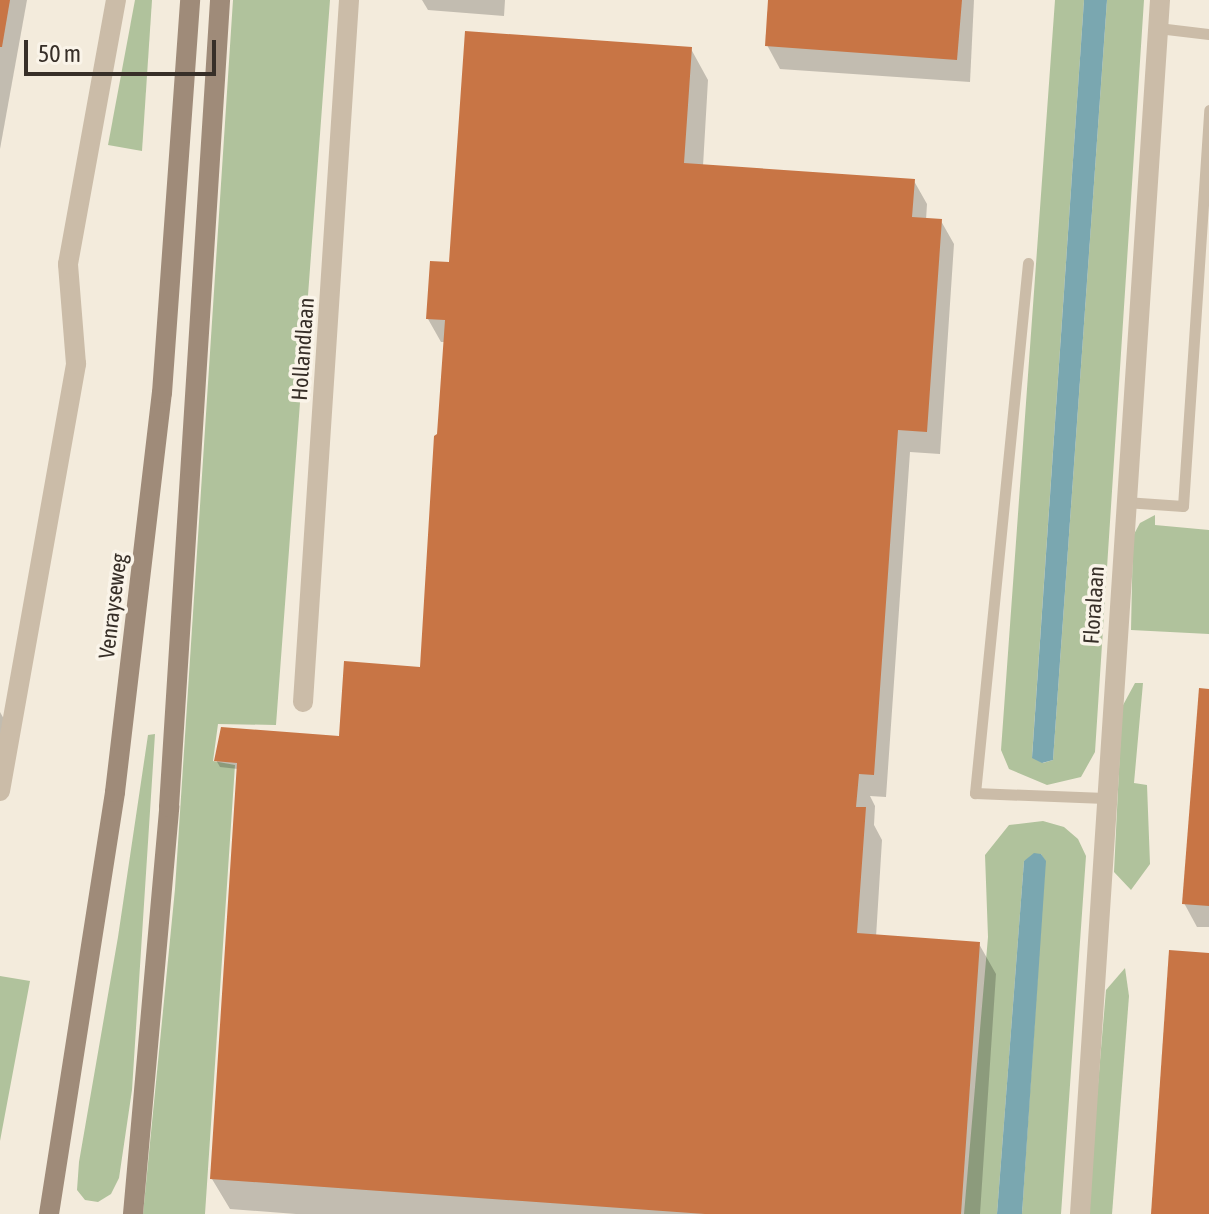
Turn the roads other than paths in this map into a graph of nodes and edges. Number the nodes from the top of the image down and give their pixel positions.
1 (116, 0) edge
2 (190, 0) edge
3 (220, 0) edge
4 (349, 0) edge
5 (1160, 0) edge
6 (1158, 28) junction
7 (1209, 34) edge
8 (1209, 110) edge
9 (1028, 263) dead end
10 (1125, 502) junction
11 (303, 702) dead end
12 (0, 791) edge
13 (1105, 798) junction
14 (49, 1214) edge
15 (133, 1214) edge
16 (1080, 1214) edge

1 - 12 street
2 - 14 main road, Venrayseweg
3 - 15 main road
4 - 11 street, Hollandlaan
5 - 6 street, Floralaan
6 - 7 lane
6 - 10 street, Floralaan
8 - 10 lane
9 - 13 lane
10 - 13 street, Floralaan
13 - 16 street, Floralaan

